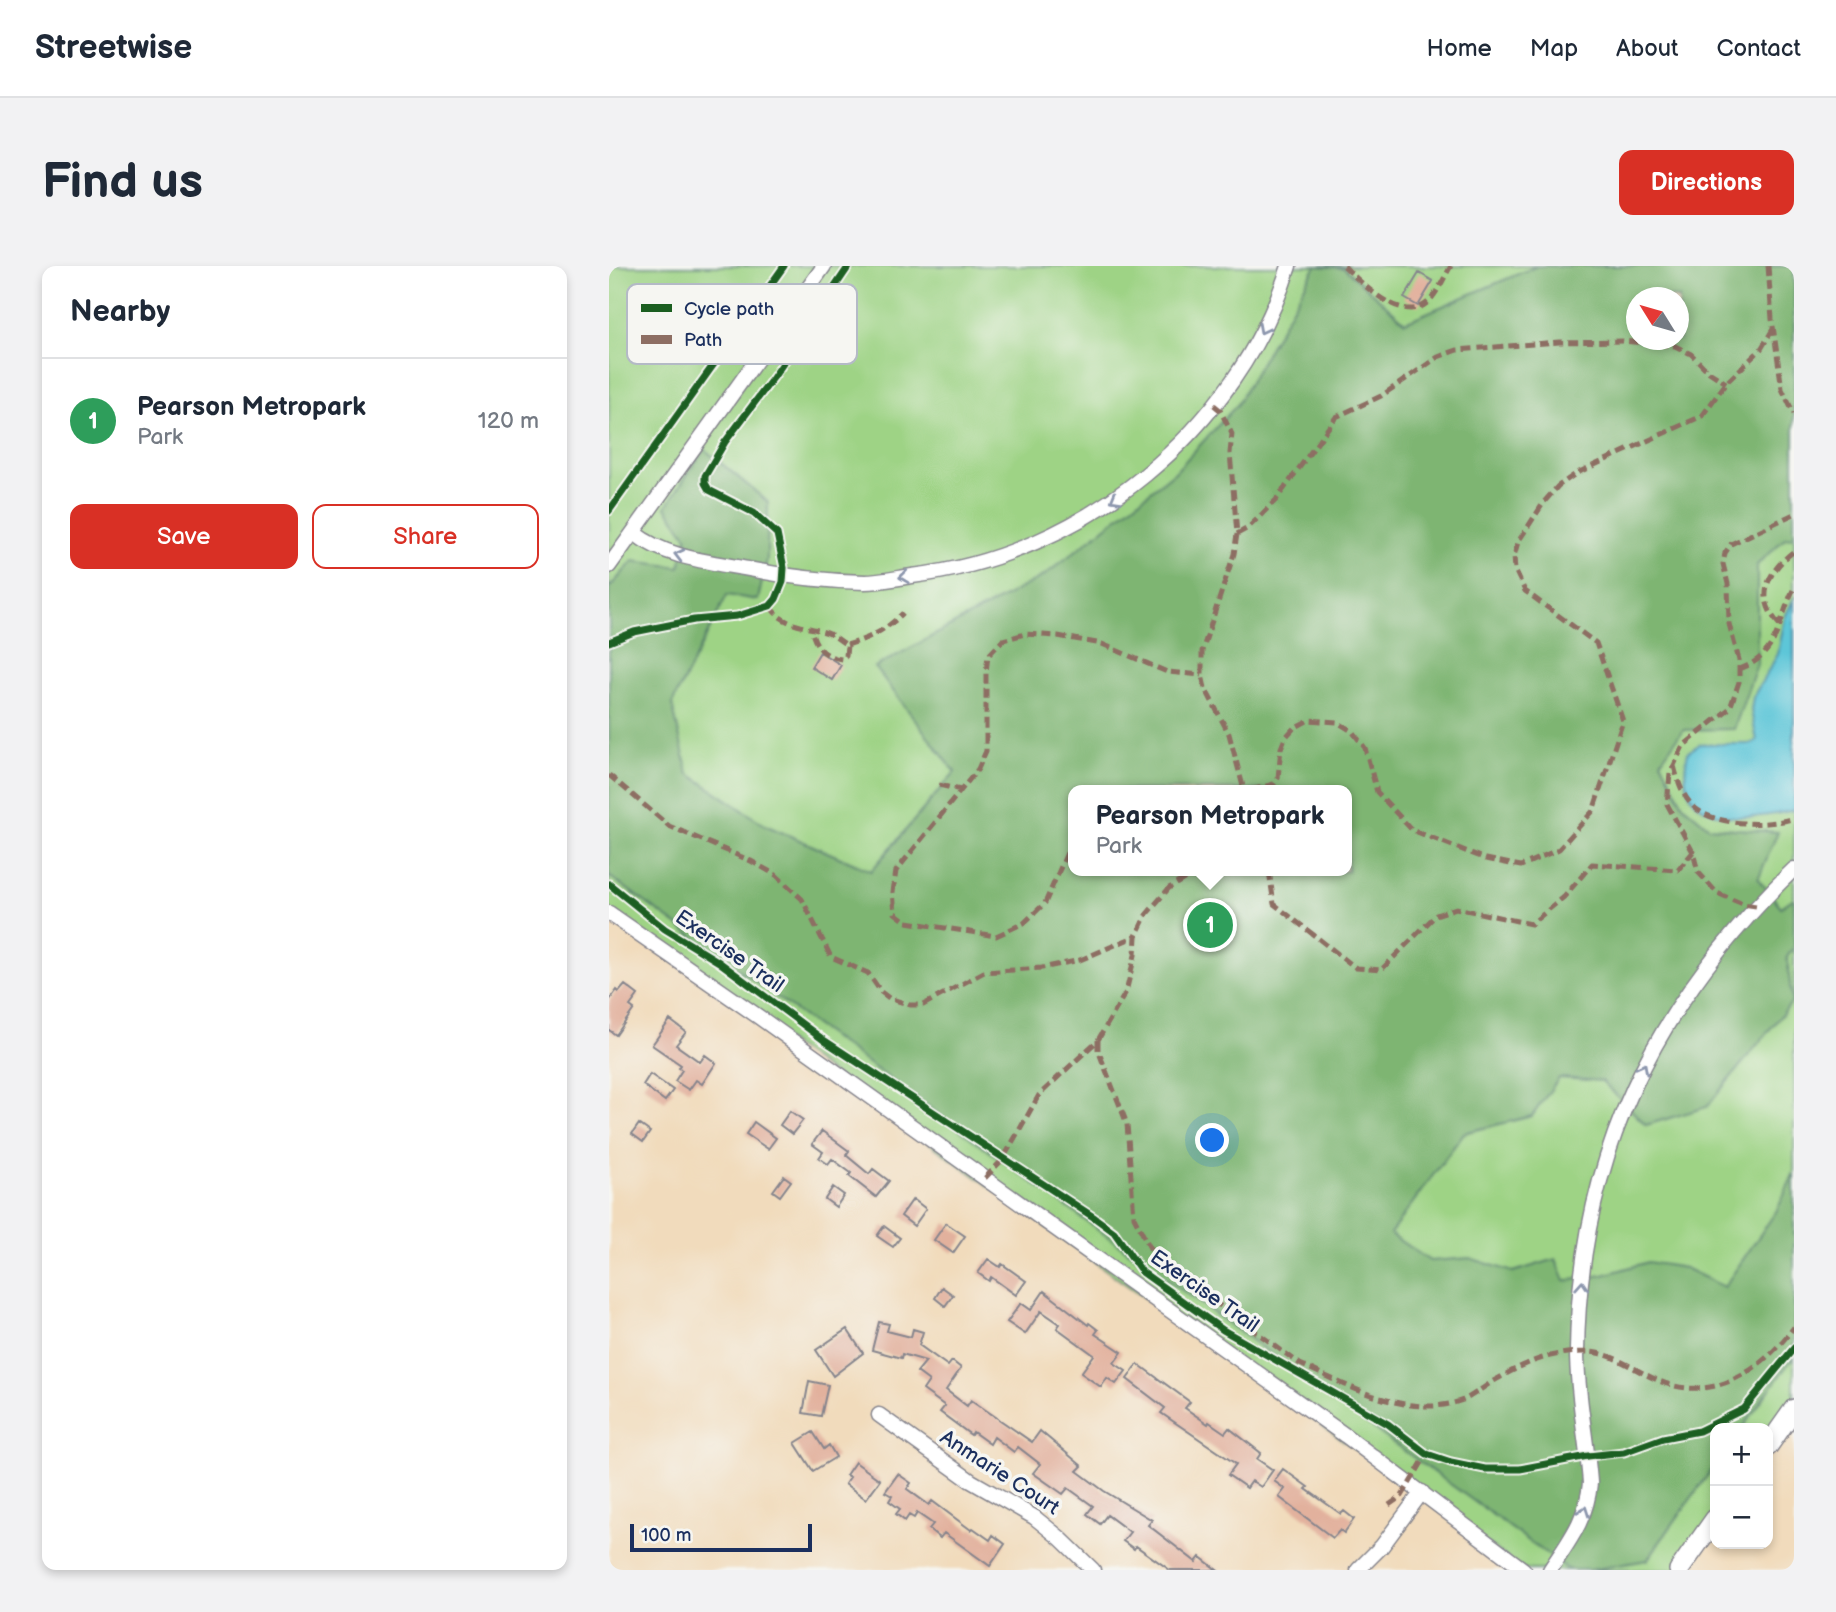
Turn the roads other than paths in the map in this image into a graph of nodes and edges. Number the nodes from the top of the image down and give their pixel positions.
1 (824, 266) edge
2 (1289, 266) edge
3 (811, 284) edge
4 (754, 364) edge
5 (633, 533) junction
6 (609, 566) edge
7 (1794, 869) edge
8 (609, 913) edge
9 (1794, 1409) edge
10 (879, 1415) dead end
11 (1773, 1439) edge
12 (1422, 1492) junction
13 (1710, 1526) edge
14 (1093, 1570) edge
15 (1359, 1570) edge
16 (1524, 1570) edge
17 (1550, 1570) edge
18 (1679, 1570) edge

1 - 3 street
2 -> 5 street
4 - 5 street
5 - 6 street
17 -> 7 street
8 - 12 street
9 - 11 highway
10 - 14 street, Anmarie Court
12 - 15 street
12 - 16 street
13 - 18 highway

